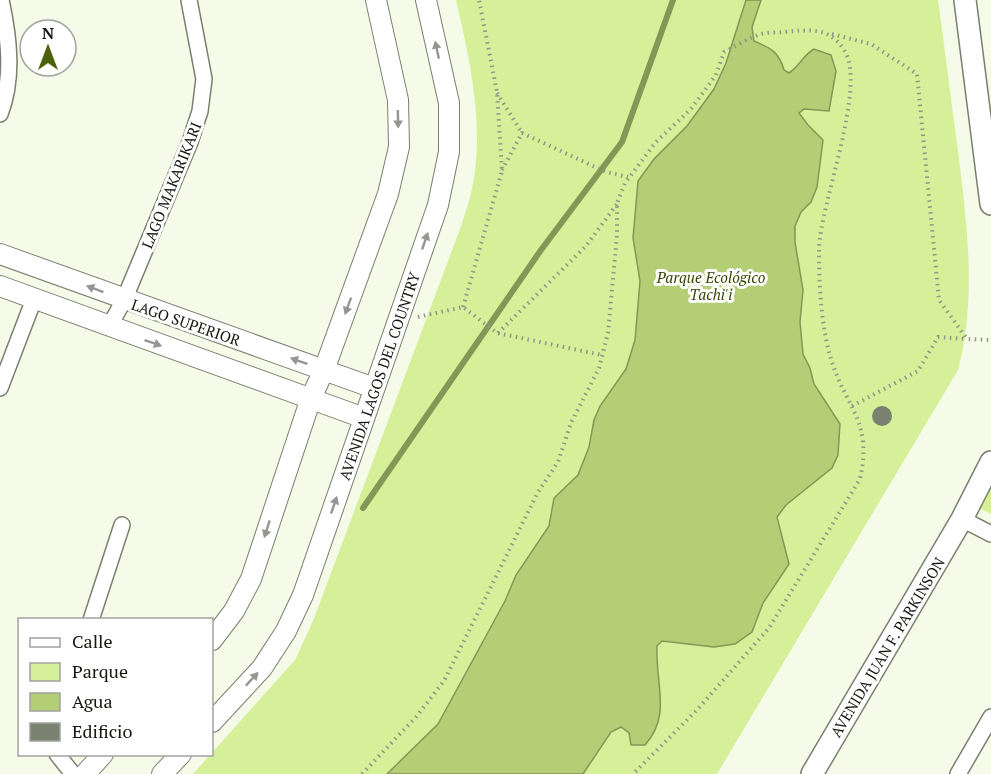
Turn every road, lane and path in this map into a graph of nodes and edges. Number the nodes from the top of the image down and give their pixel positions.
1 (1, 0) edge
2 (189, 0) edge
3 (376, 0) edge
4 (426, 0) edge
5 (479, 0) edge
6 (965, 0) edge
7 (831, 34) junction
8 (497, 92) junction
9 (0, 114) edge
10 (522, 133) junction
11 (501, 171) junction
12 (629, 177) junction
13 (617, 203) junction
14 (991, 204) edge
15 (0, 254) edge
16 (0, 286) edge
17 (34, 299) junction
18 (124, 300) junction
19 (463, 307) junction
20 (427, 315) dead end
21 (109, 327) junction
22 (496, 332) junction
23 (967, 339) junction
24 (991, 340) edge
25 (602, 356) junction
26 (324, 370) junction
27 (0, 388) edge
28 (374, 388) junction
29 (311, 398) junction
30 (852, 406) junction
31 (364, 418) junction
32 (991, 462) edge
33 (962, 519) junction
34 (122, 525) dead end
35 (991, 534) edge
36 (92, 618) edge
37 (213, 639) edge
38 (991, 717) edge
39 (213, 721) edge
40 (59, 756) edge
41 (101, 756) edge
42 (179, 756) edge
43 (73, 774) edge
44 (85, 774) edge
45 (162, 774) edge
46 (362, 774) edge
47 (633, 774) edge
48 (812, 774) edge
49 (958, 774) edge

1 - 9 street
2 - 18 street, LAGO MAKARIKARI
3 -> 26 street
28 -> 4 street, AVENIDA LAGOS DEL COUNTRY
5 - 8 path
6 - 14 main road
7 - 12 path
7 - 23 path
7 - 30 path
8 - 10 path
8 - 11 path
10 - 11 path
10 - 12 path
11 - 19 path
12 - 13 path
13 - 22 path
13 - 25 path
18 -> 15 street, LAGO SUPERIOR
16 - 17 street, LAGO SUPERIOR
17 - 21 street, LAGO SUPERIOR
17 - 27 street
18 - 21 street, LAGO MAKARIKARI
26 -> 18 street, LAGO SUPERIOR
19 - 20 path
19 - 22 path
21 -> 29 street, LAGO SUPERIOR
22 - 25 path
23 - 24 path
23 - 30 path
25 - 46 path
26 - 28 street, LAGO SUPERIOR
26 - 29 street
28 - 31 street, AVENIDA LAGOS DEL COUNTRY
29 - 31 street, LAGO SUPERIOR
29 -> 37 street
30 - 47 path
39 -> 31 street, AVENIDA LAGOS DEL COUNTRY
32 - 33 main road, AVENIDA JUAN F. PARKINSON
33 - 35 street
33 - 48 main road, AVENIDA JUAN F. PARKINSON
34 - 36 street
38 - 49 street
40 - 43 street
41 - 44 street
42 - 45 street

